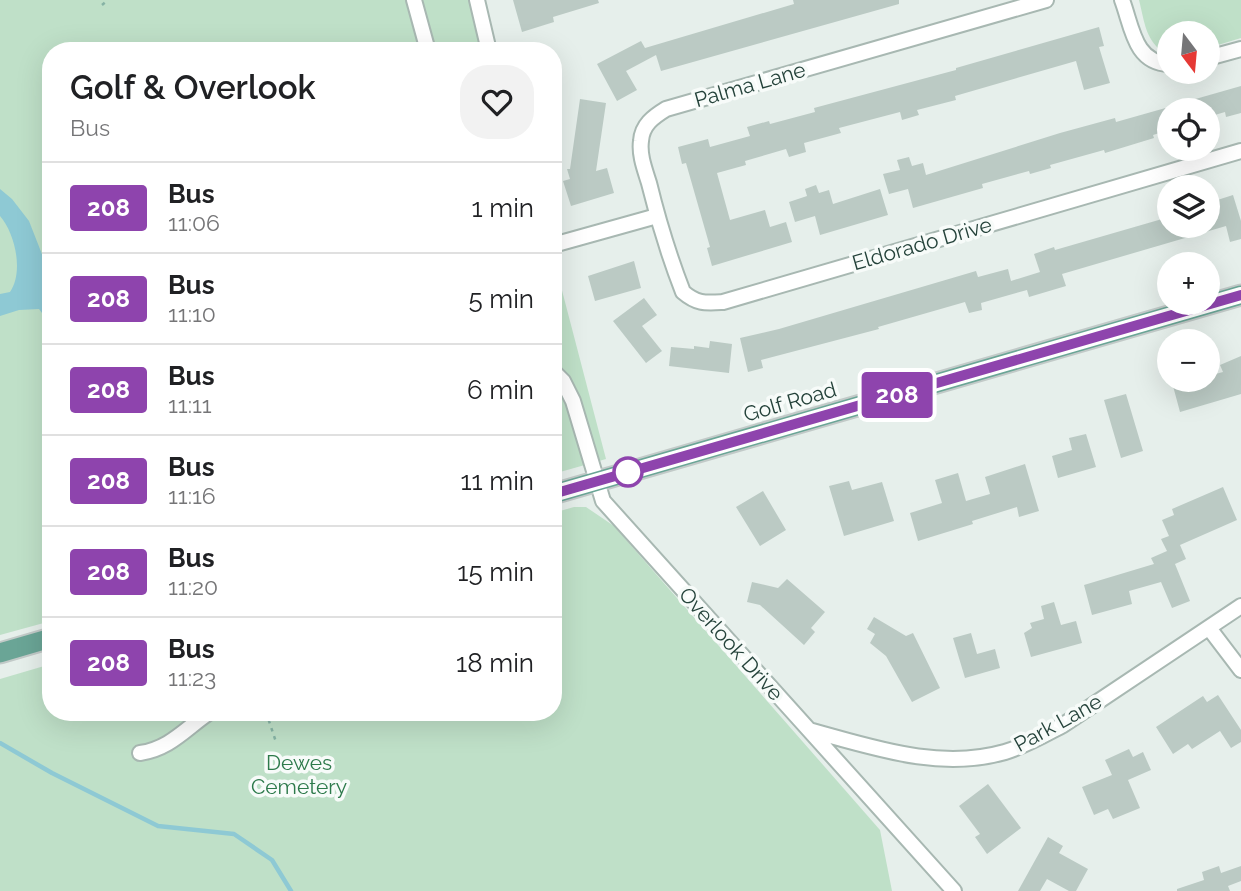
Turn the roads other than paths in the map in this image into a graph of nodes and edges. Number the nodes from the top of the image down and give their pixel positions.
1 (414, 0) edge
2 (477, 0) edge
3 (1046, 0) edge
4 (1122, 0) edge
5 (426, 42) edge
6 (487, 42) edge
7 (1241, 49) edge
8 (1220, 55) edge
9 (1157, 63) edge
10 (1241, 151) edge
11 (657, 216) junction
12 (562, 244) edge
13 (1241, 295) edge
14 (562, 380) edge
15 (596, 481) junction
16 (562, 491) edge
17 (1241, 606) edge
18 (1209, 628) junction
19 (42, 641) edge
20 (0, 653) edge
21 (1241, 670) edge
22 (199, 721) edge
23 (809, 730) junction
24 (140, 753) dead end
25 (954, 891) edge

1 - 5 street
2 - 6 street
3 - 11 street, Palma Lane
4 - 9 street
7 - 8 street
10 - 11 street, Eldorado Drive
11 - 12 street
13 - 15 main road, Golf Road
14 - 15 street, Overlook Drive
15 - 16 main road, Golf Road
15 - 23 street, Overlook Drive
17 - 18 street, Park Lane
18 - 21 street
18 - 23 street, Park Lane
19 - 20 main road
22 - 24 street
23 - 25 street, Overlook Drive

